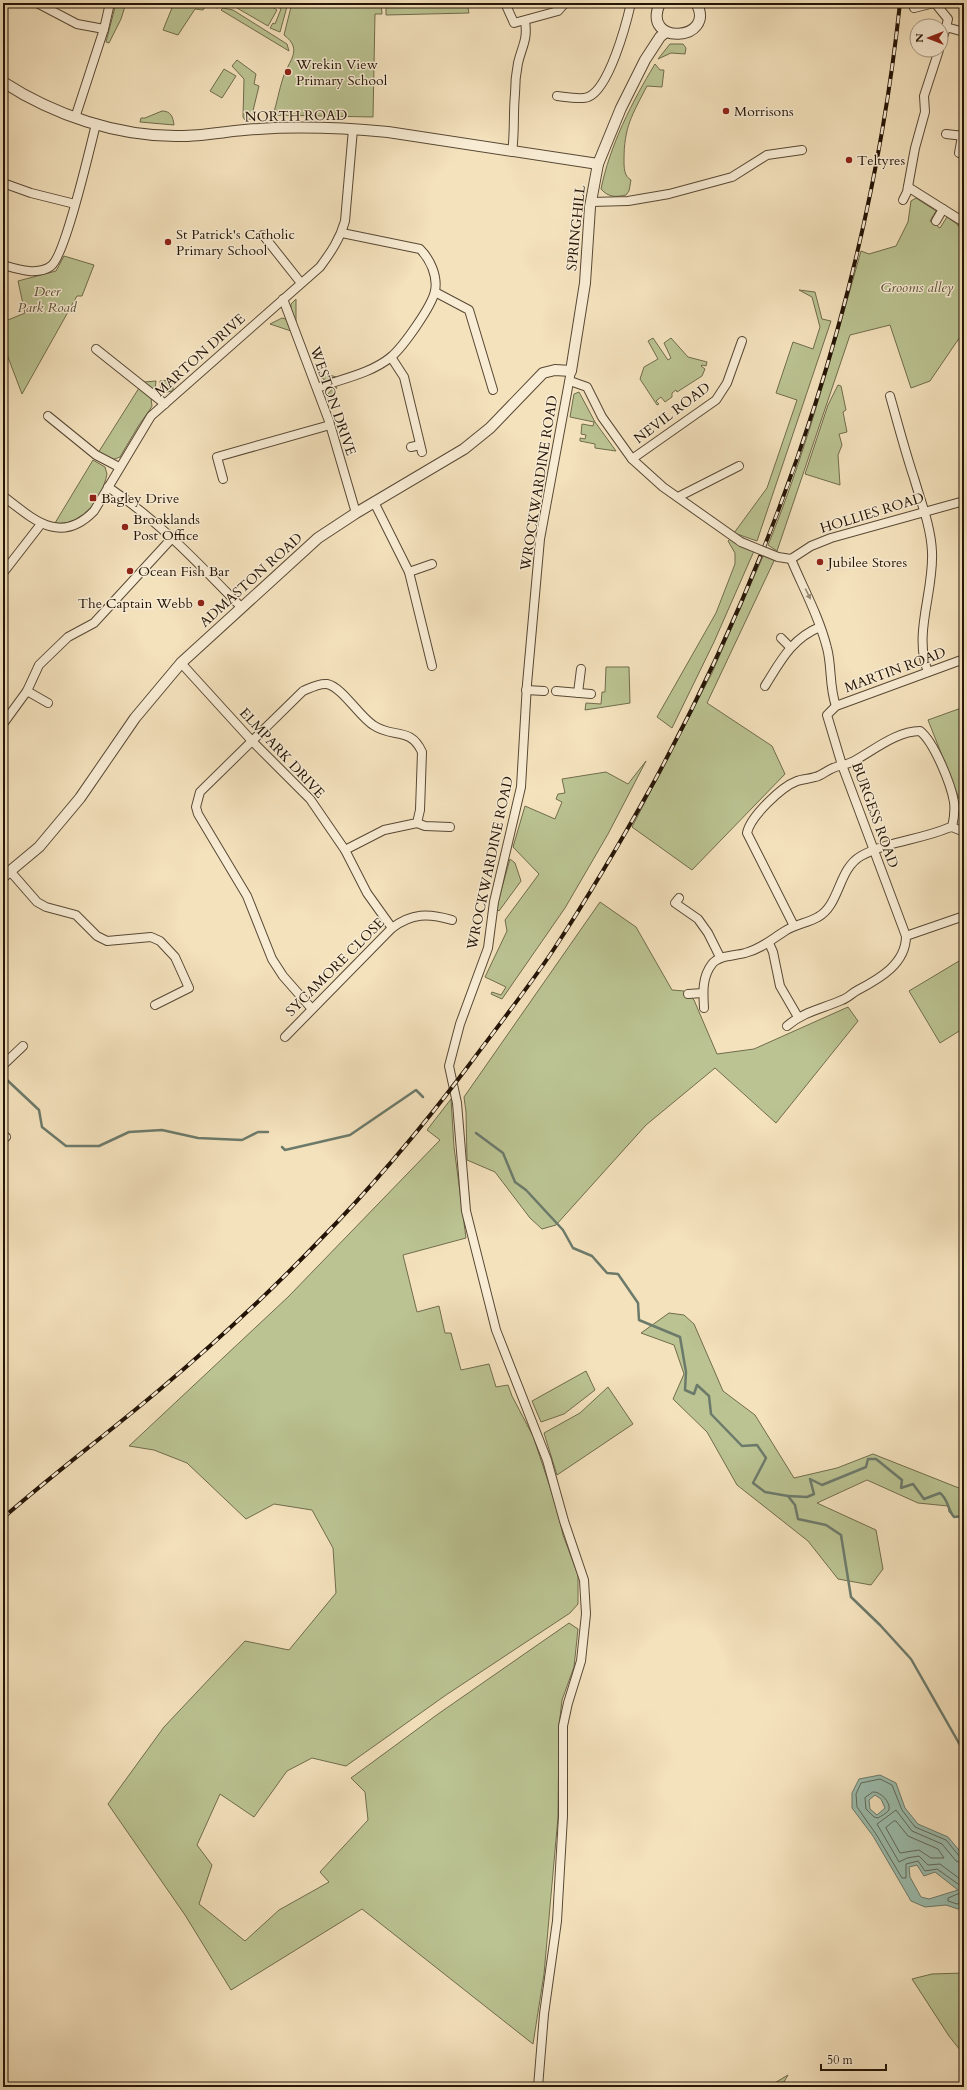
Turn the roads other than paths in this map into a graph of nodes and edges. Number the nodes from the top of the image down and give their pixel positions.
1 (37, 3) edge
2 (110, 3) edge
3 (505, 3) edge
4 (565, 3) edge
5 (631, 3) edge
6 (660, 3) edge
7 (696, 3) edge
8 (934, 3) edge
9 (914, 8) dead end
10 (947, 18) edge
11 (525, 21) junction
12 (949, 28) edge
13 (104, 29) junction
14 (666, 32) junction
15 (964, 32) edge
16 (936, 58) edge
17 (3, 82) edge
18 (557, 96) dead end
19 (75, 118) junction
20 (96, 124) junction
21 (353, 129) junction
22 (946, 134) dead end
23 (963, 136) edge
24 (802, 150) dead end
25 (512, 152) junction
26 (959, 153) dead end
27 (598, 164) junction
28 (3, 182) edge
29 (908, 187) junction
30 (903, 200) dead end
31 (591, 202) junction
32 (75, 204) junction
33 (943, 209) junction
34 (936, 221) dead end
35 (964, 225) edge
36 (342, 233) junction
37 (263, 235) dead end
38 (3, 265) edge
39 (301, 284) junction
40 (435, 292) junction
41 (283, 299) junction
42 (742, 341) dead end
43 (96, 349) dead end
44 (391, 357) junction
45 (570, 376) junction
46 (317, 388) junction
47 (493, 390) dead end
48 (890, 396) dead end
49 (165, 404) junction
50 (48, 416) dead end
51 (330, 425) junction
52 (411, 448) dead end
53 (632, 459) junction
54 (739, 466) dead end
55 (119, 467) junction
56 (223, 479) dead end
57 (108, 487) junction
58 (3, 496) edge
59 (678, 497) junction
60 (964, 501) edge
61 (374, 502) junction
62 (924, 511) junction
63 (356, 513) junction
64 (41, 524) junction
65 (173, 537) junction
66 (791, 559) junction
67 (432, 564) dead end
68 (409, 572) junction
69 (3, 573) edge
70 (242, 608) junction
71 (820, 627) junction
72 (781, 638) dead end
73 (790, 646) junction
74 (964, 659) edge
75 (181, 663) junction
76 (432, 666) dead end
77 (581, 669) dead end
78 (928, 672) junction
79 (765, 686) dead end
80 (526, 690) junction
81 (27, 691) junction
82 (544, 691) dead end
83 (556, 691) dead end
84 (578, 693) junction
85 (591, 694) dead end
86 (48, 703) dead end
87 (836, 706) junction
88 (3, 724) edge
89 (252, 741) junction
90 (842, 765) junction
91 (417, 823) junction
92 (450, 827) dead end
93 (952, 827) junction
94 (964, 832) edge
95 (345, 850) junction
96 (874, 851) junction
97 (7, 874) edge
98 (679, 898) dead end
99 (964, 916) edge
100 (452, 920) dead end
101 (794, 926) junction
102 (392, 928) junction
103 (906, 936) junction
104 (769, 943) junction
105 (720, 957) junction
106 (703, 993) junction
107 (688, 994) dead end
108 (155, 1006) dead end
109 (704, 1008) dead end
110 (312, 1009) junction
111 (798, 1017) junction
112 (787, 1026) dead end
113 (285, 1036) dead end
114 (23, 1046) dead end
115 (3, 1065) edge
116 (538, 2087) edge

1 - 13 street
2 - 13 street
3 - 11 street
4 - 11 street
5 - 18 street
6 - 14 street
7 - 14 street
8 - 9 street
8 - 10 street
11 - 25 street
12 - 15 street
13 - 19 street
14 - 27 street, SPRINGHILL
16 - 29 street
17 - 19 street, NORTH ROAD
19 - 20 street, NORTH ROAD
20 - 21 street, NORTH ROAD
20 - 32 street
21 - 25 street, NORTH ROAD
21 - 36 street, MARTON DRIVE
22 - 23 street
23 - 26 street
24 - 31 street
25 - 27 street, NORTH ROAD
27 - 31 street, SPRINGHILL
28 - 32 street
29 - 30 street
29 - 33 street
31 - 45 street, SPRINGHILL
32 - 38 street
33 - 34 street
33 - 35 street
36 - 39 street, MARTON DRIVE
36 - 40 street
37 - 39 street
39 - 41 street, MARTON DRIVE
40 - 44 street
40 - 47 street
41 - 46 street, WESTON DRIVE
41 - 49 street, MARTON DRIVE
42 - 53 street, NEVIL ROAD
43 - 49 street
44 - 46 street
44 - 52 street
45 - 53 street
45 - 61 street, ADMASTON ROAD
45 - 80 street, WROCKWARDINE ROAD
46 - 51 street, WESTON DRIVE
48 - 62 street
49 - 55 street, MARTON DRIVE
50 - 55 street
51 - 56 street
51 - 63 street, WESTON DRIVE
53 - 59 street
54 - 59 street
55 - 57 street, MARTON DRIVE
57 - 64 street, MARTON DRIVE
57 - 65 street
58 - 64 street, MARTON DRIVE
59 - 66 street, bridge
60 - 62 street, HOLLIES ROAD
61 - 63 street, ADMASTON ROAD
61 - 68 street
62 - 66 street, HOLLIES ROAD
62 - 78 street
63 - 70 street, ADMASTON ROAD
64 - 69 street
65 - 70 street
65 - 81 street
66 -> 71 street
67 - 68 street
68 - 76 street
70 - 75 street, ADMASTON ROAD
71 - 73 street
71 - 87 street
72 - 73 street
73 - 79 street
74 - 78 street, MARTIN ROAD
75 - 89 street, ELMPARK DRIVE
75 - 97 street, ADMASTON ROAD
77 - 84 street
78 - 87 street, MARTIN ROAD
80 - 82 street
80 - 116 street, WROCKWARDINE ROAD
81 - 86 street
81 - 88 street
83 - 84 street
84 - 85 street
87 - 90 street, BURGESS ROAD
89 - 91 street
89 - 95 street, ELMPARK DRIVE
89 - 110 street
90 - 93 street
90 - 96 street, BURGESS ROAD
90 - 101 street
91 - 92 street
91 - 95 street
93 - 94 street
93 - 96 street
95 - 102 street, ELMPARK DRIVE
96 - 101 street
96 - 103 street, BURGESS ROAD
97 - 108 street
98 - 105 street
99 - 103 street
100 - 102 street, SYCAMORE CLOSE
101 - 104 street
102 - 110 street, SYCAMORE CLOSE
103 - 111 street
104 - 105 street
104 - 111 street
105 - 106 street
106 - 107 street
106 - 109 street
110 - 113 street, SYCAMORE CLOSE
111 - 112 street
114 - 115 street

